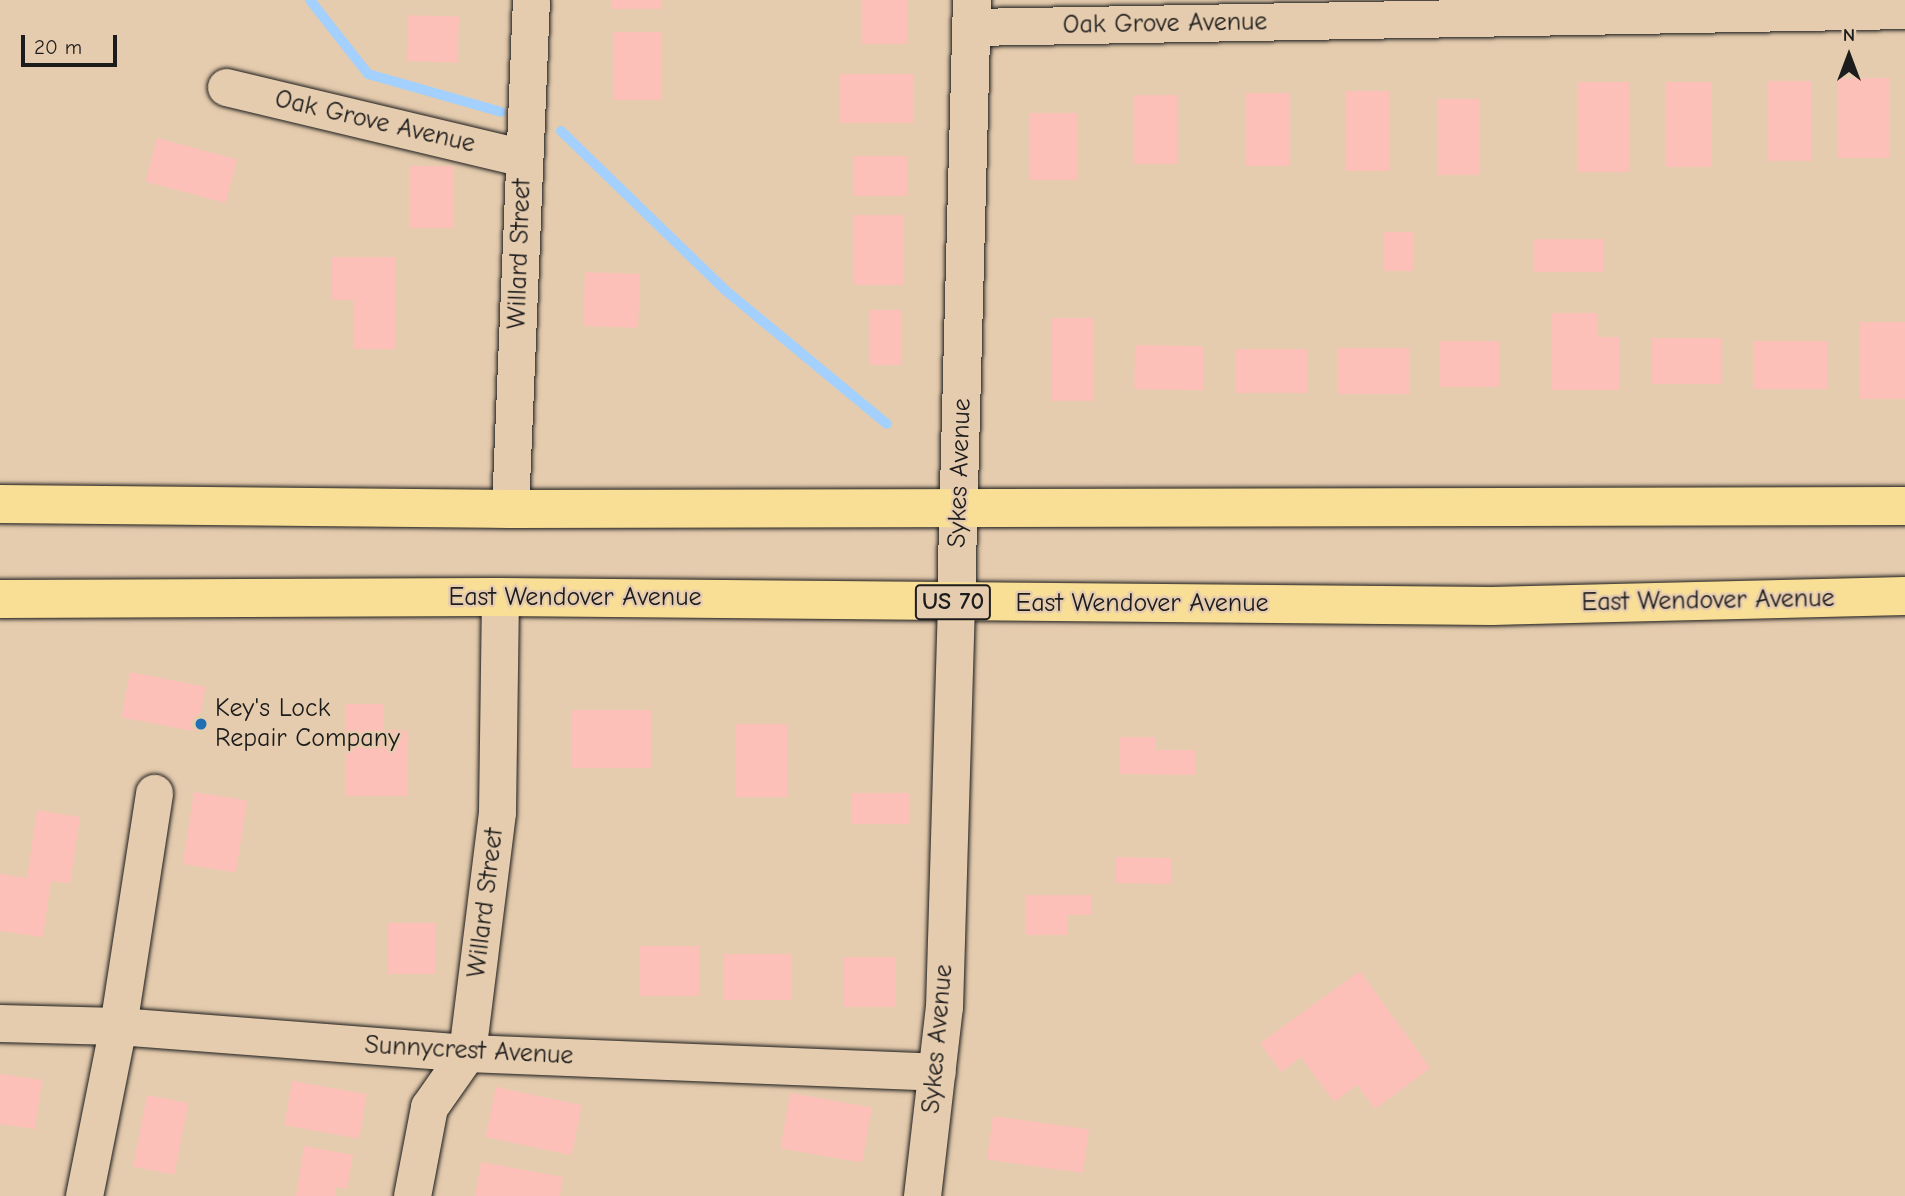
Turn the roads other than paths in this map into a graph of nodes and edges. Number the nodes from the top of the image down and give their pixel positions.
1 (531, 0) edge
2 (1905, 10) edge
3 (972, 14) edge
4 (226, 87) dead end
5 (524, 158) junction
6 (0, 504) edge
7 (1905, 506) edge
8 (510, 509) junction
9 (959, 509) junction
10 (1905, 596) edge
11 (500, 597) junction
12 (0, 599) edge
13 (956, 602) junction
14 (154, 793) dead end
15 (0, 1023) edge
16 (118, 1026) junction
17 (467, 1053) junction
18 (937, 1072) junction
19 (84, 1196) edge
20 (412, 1196) edge
21 (922, 1196) edge

1 - 5 street, Willard Street
2 - 3 street, Oak Grove Avenue
3 - 9 street, Sykes Avenue
4 - 5 street, Oak Grove Avenue
5 - 8 street, Willard Street
6 - 8 highway
7 - 9 highway
8 - 9 highway
9 - 13 street, Sykes Avenue
10 - 13 highway, East Wendover Avenue / US 70
11 - 12 highway, East Wendover Avenue / US 70
11 - 13 highway, East Wendover Avenue / US 70
11 - 17 street, Willard Street
13 - 18 street, Sykes Avenue
14 - 16 street
15 - 16 street, Sunnycrest Avenue
16 - 17 street, Sunnycrest Avenue
16 - 19 street
17 - 18 street, Sunnycrest Avenue
17 - 20 street, Willard Street
18 - 21 street, Sykes Avenue

